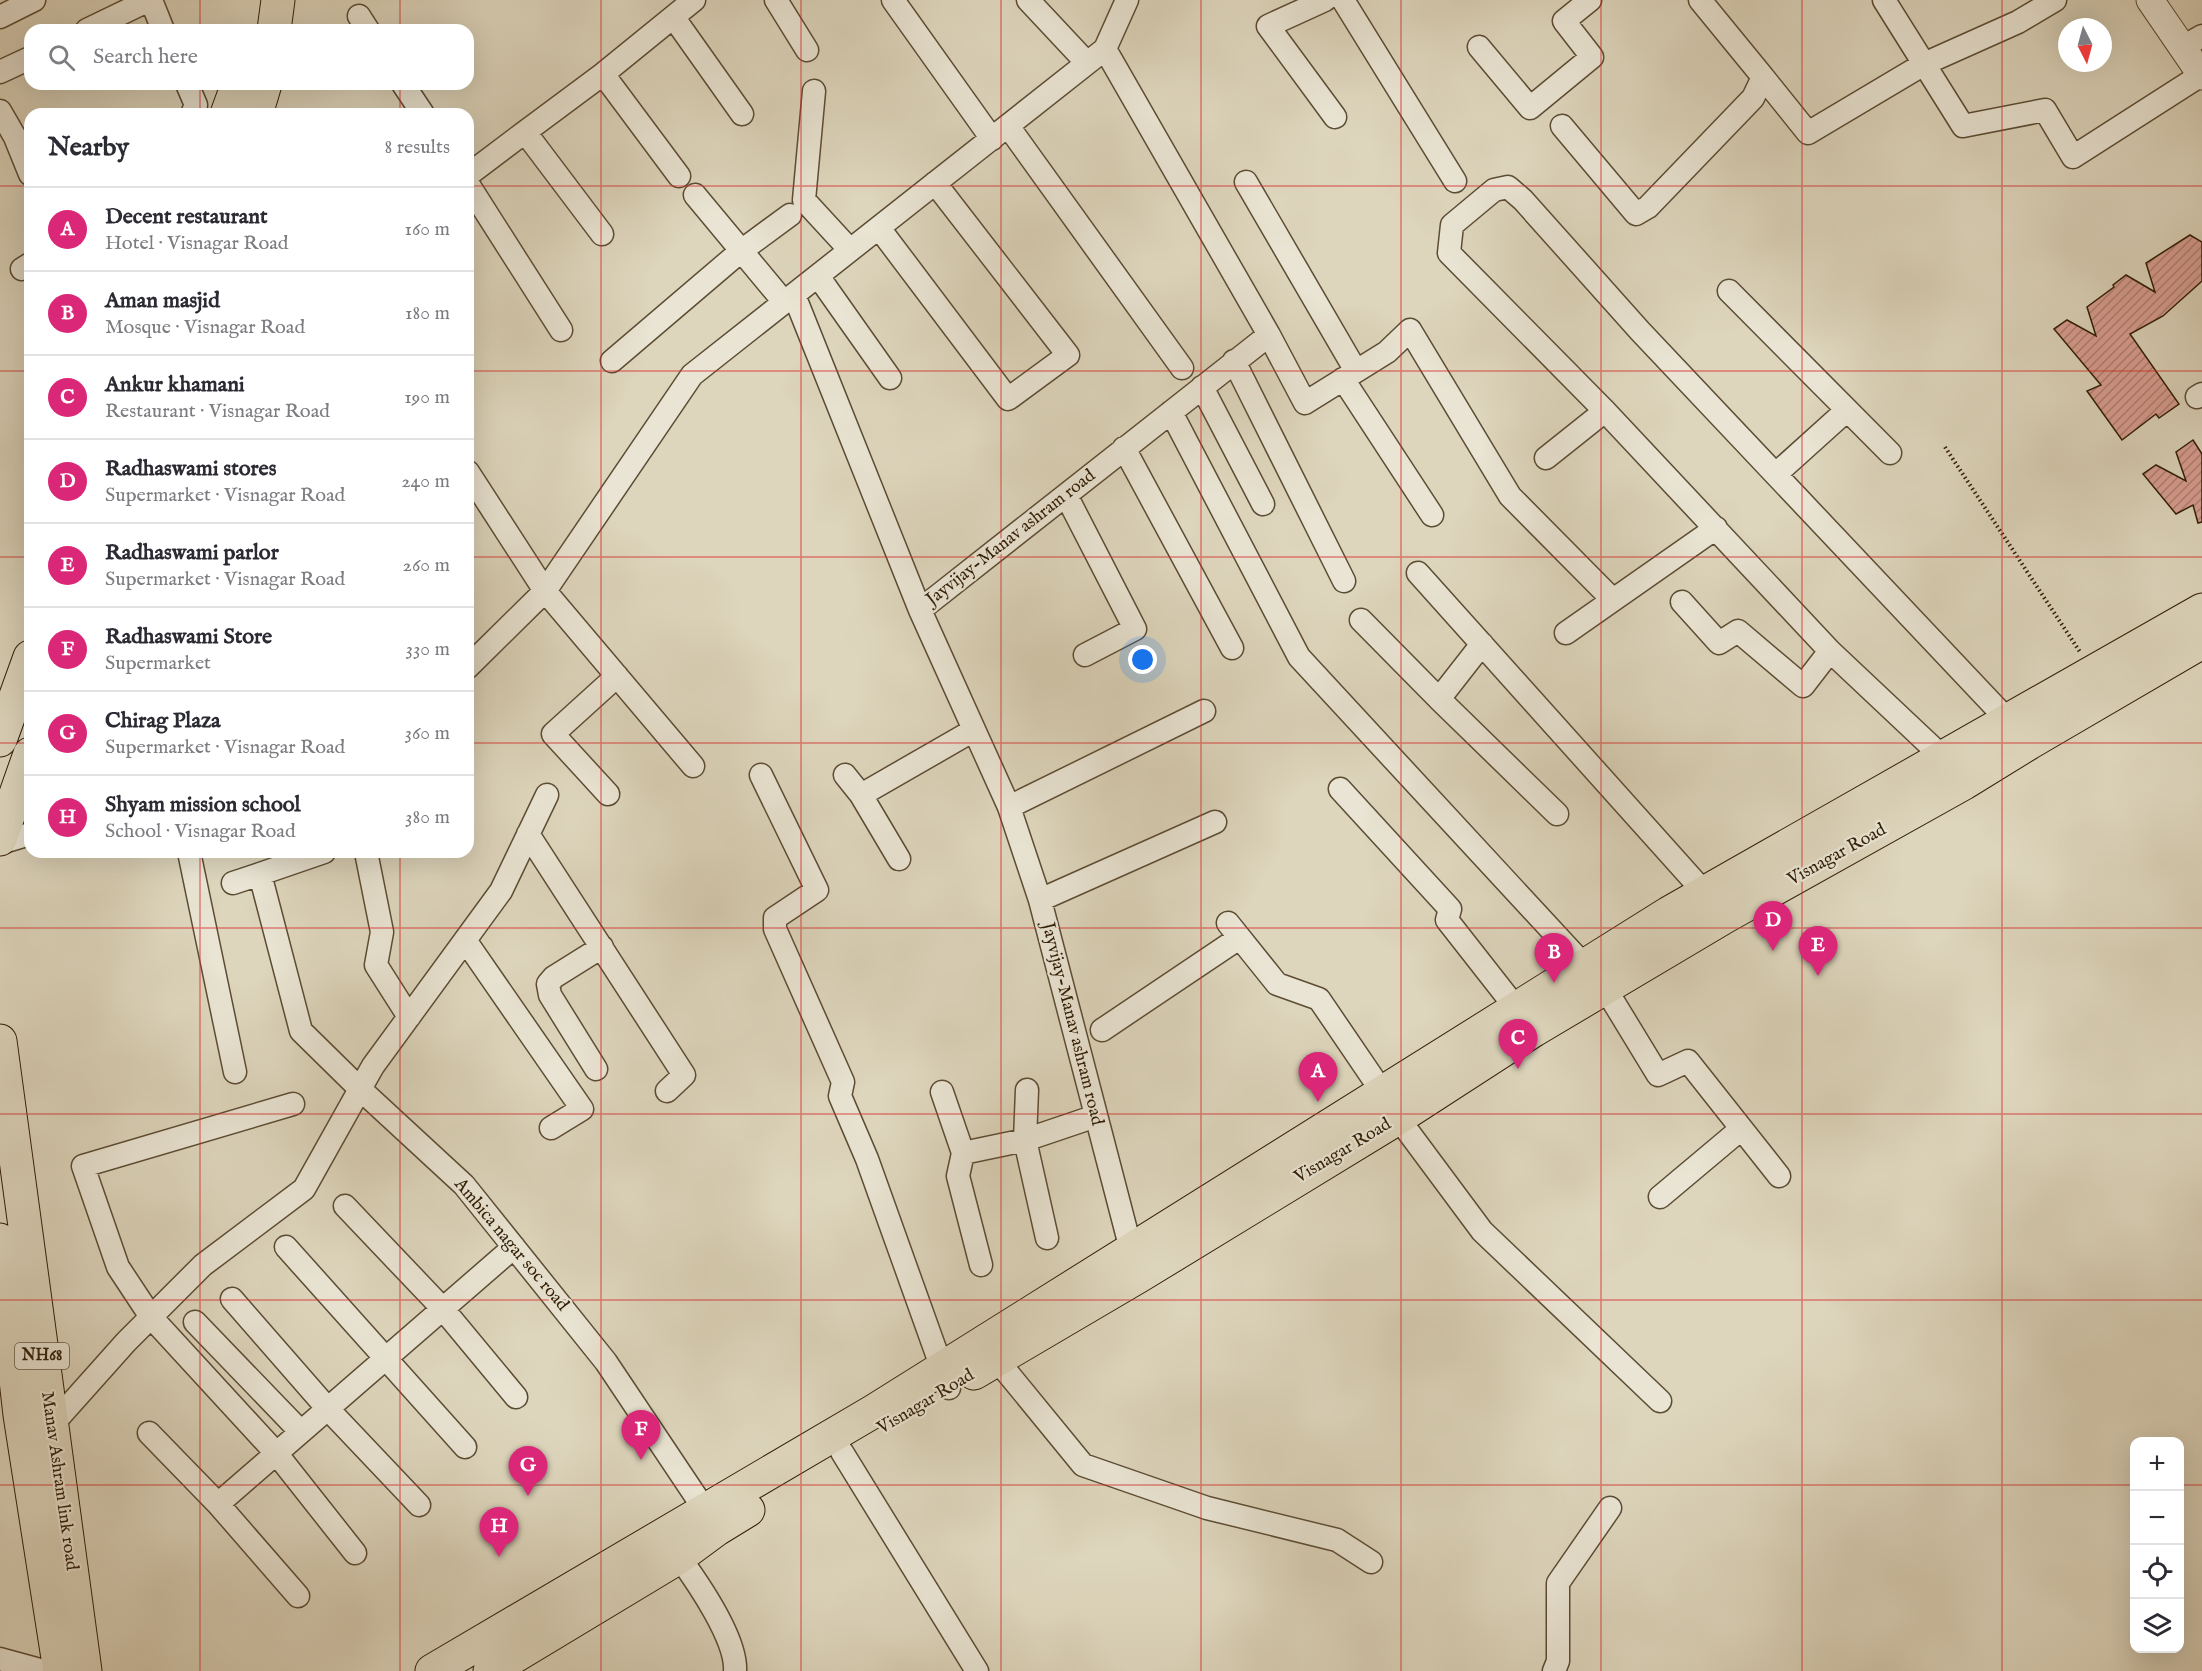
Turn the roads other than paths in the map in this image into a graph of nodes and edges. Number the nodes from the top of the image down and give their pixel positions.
1 (34, 0) edge
2 (150, 0) edge
3 (256, 0) edge
4 (278, 0) edge
5 (776, 0) edge
6 (893, 0) edge
7 (1028, 0) edge
8 (1127, 0) edge
9 (1325, 0) edge
10 (1343, 0) edge
11 (1590, 0) edge
12 (1700, 0) edge
13 (1884, 0) edge
14 (2055, 0) edge
15 (2150, 0) edge
16 (680, 7) edge
17 (0, 17) edge
18 (100, 24) edge
19 (161, 24) edge
20 (252, 24) edge
21 (275, 24) edge
22 (2192, 42) edge
23 (1479, 47) dead end
24 (1105, 49) junction
25 (807, 50) dead end
26 (24, 60) edge
27 (1087, 63) junction
28 (1924, 63) junction
29 (0, 72) edge
30 (603, 74) junction
31 (2201, 75) edge
32 (1763, 77) junction
33 (190, 90) edge
34 (236, 90) edge
35 (264, 90) edge
36 (407, 90) edge
37 (814, 91) dead end
38 (195, 108) edge
39 (229, 108) edge
40 (258, 108) edge
41 (419, 108) edge
42 (0, 111) edge
43 (742, 114) dead end
44 (1335, 117) dead end
45 (1562, 126) dead end
46 (525, 132) junction
47 (1000, 132) junction
48 (24, 159) edge
49 (474, 170) edge
50 (680, 176) dead end
51 (1455, 181) dead end
52 (1246, 182) dead end
53 (935, 183) junction
54 (474, 193) edge
55 (696, 195) dead end
56 (790, 215) dead end
57 (879, 228) junction
58 (602, 234) dead end
59 (850, 250) junction
60 (741, 251) junction
61 (818, 276) junction
62 (1729, 291) dead end
63 (789, 298) junction
64 (561, 330) dead end
65 (1269, 335) junction
66 (612, 361) dead end
67 (1234, 361) junction
68 (1182, 368) dead end
69 (1350, 375) junction
70 (890, 378) dead end
71 (1202, 387) junction
72 (1847, 410) junction
73 (1605, 411) junction
74 (1171, 412) junction
75 (1124, 448) junction
76 (1890, 453) dead end
77 (1546, 458) dead end
78 (1776, 474) junction
79 (474, 481) edge
80 (1066, 495) junction
81 (1263, 504) dead end
82 (1432, 515) dead end
83 (1716, 528) junction
84 (1418, 573) dead end
85 (1344, 581) dead end
86 (545, 591) junction
87 (1613, 600) junction
88 (1682, 602) dead end
89 (920, 610) junction
90 (2202, 610) edge
91 (1361, 620) dead end
92 (1566, 633) dead end
93 (2202, 642) edge
94 (1482, 644) junction
95 (1232, 648) dead end
96 (1830, 651) junction
97 (1085, 655) dead end
98 (474, 661) edge
99 (24, 674) edge
100 (617, 676) junction
101 (1439, 699) junction
102 (1204, 711) dead end
103 (974, 730) junction
104 (2019, 732) junction
105 (0, 740) edge
106 (1942, 758) junction
107 (693, 766) dead end
108 (24, 771) edge
109 (761, 775) dead end
110 (845, 775) dead end
111 (1964, 783) junction
112 (1340, 789) dead end
113 (608, 794) dead end
114 (547, 795) dead end
115 (861, 795) junction
116 (1009, 807) junction
117 (1557, 814) dead end
118 (1215, 822) dead end
119 (528, 834) junction
120 (24, 835) edge
121 (0, 841) edge
122 (190, 858) edge
123 (307, 858) edge
124 (367, 858) edge
125 (899, 859) dead end
126 (260, 874) junction
127 (233, 883) dead end
128 (1040, 900) junction
129 (1716, 905) junction
130 (465, 940) junction
131 (602, 947) junction
132 (1595, 977) junction
133 (1516, 1008) junction
134 (409, 1017) junction
135 (1102, 1030) dead end
136 (0, 1041) edge
137 (596, 1069) dead end
138 (235, 1072) dead end
139 (360, 1089) junction
140 (1027, 1090) dead end
141 (667, 1091) dead end
142 (942, 1092) dead end
143 (1388, 1102) junction
144 (293, 1104) dead end
145 (1095, 1116) junction
146 (551, 1128) dead end
147 (1742, 1129) junction
148 (1025, 1140) junction
149 (963, 1153) junction
150 (1779, 1176) dead end
151 (1660, 1197) dead end
152 (345, 1206) dead end
153 (1047, 1238) dead end
154 (0, 1240) edge
155 (286, 1247) dead end
156 (514, 1248) junction
157 (1134, 1263) junction
158 (981, 1265) dead end
159 (232, 1299) dead end
160 (443, 1309) junction
161 (151, 1317) junction
162 (195, 1322) dead end
163 (385, 1359) junction
164 (997, 1360) junction
165 (8, 1375) edge
166 (945, 1378) junction
167 (516, 1397) dead end
168 (1660, 1401) dead end
169 (328, 1409) junction
170 (10, 1418) edge
171 (51, 1426) junction
172 (301, 1432) junction
173 (149, 1433) dead end
174 (465, 1447) dead end
175 (842, 1452) junction
176 (276, 1453) junction
177 (218, 1504) junction
178 (419, 1505) dead end
179 (1610, 1508) dead end
180 (711, 1519) junction
181 (355, 1553) dead end
182 (679, 1557) junction
183 (1371, 1562) dead end
184 (298, 1596) dead end
185 (0, 1659) edge
186 (44, 1671) edge
187 (60, 1671) edge
188 (85, 1671) edge
189 (432, 1671) edge
190 (490, 1671) edge
191 (735, 1671) edge
192 (977, 1671) edge
193 (1554, 1671) edge

1 - 17 street
2 - 18 street
2 - 19 street
3 - 20 main road
4 - 21 main road
5 - 25 street
6 - 47 street
7 - 27 street
8 - 24 street
9 - 44 street
10 - 51 street
11 - 23 street
12 - 32 street
13 - 28 street
14 - 28 street
15 - 22 street
16 - 30 street
16 - 43 street
22 - 31 street
24 - 27 street
24 - 65 street
26 - 29 street
27 - 47 street
28 - 31 street
28 - 32 street
30 - 46 street
30 - 50 street
32 - 45 street
33 - 38 street
34 - 39 main road
35 - 40 main road
36 - 41 street
37 - 59 street
42 - 48 street
46 - 49 street
46 - 58 street
47 - 53 street
47 - 68 street
52 - 69 street
53 - 57 street
53 - 57 street
54 - 64 street
55 - 60 street
56 - 60 street
57 - 59 street
59 - 61 street
60 - 63 street
60 - 66 street
61 - 63 street
61 - 70 street
62 - 72 street
63 - 86 street
63 - 89 street
65 - 67 street, Jayvijay-Manav ashram road
65 - 69 street
67 - 71 street, Jayvijay-Manav ashram road
67 - 85 street
69 - 82 street
69 - 87 street
71 - 74 street, Jayvijay-Manav ashram road
71 - 81 street
72 - 76 street
72 - 78 street
73 - 77 street
73 - 78 street
73 - 83 street
74 - 75 street, Jayvijay-Manav ashram road
74 - 132 street
75 - 80 street, Jayvijay-Manav ashram road
75 - 95 street
78 - 104 street
79 - 86 street
80 - 89 street, Jayvijay-Manav ashram road
80 - 97 street
83 - 87 street
83 - 96 street
84 - 94 street
86 - 98 street
86 - 100 street
87 - 92 street
88 - 96 street
89 - 103 street, Jayvijay-Manav ashram road
90 - 104 main road
91 - 101 street
93 - 104 main road, Visnagar Road
94 - 101 street
94 - 129 street
96 - 106 street
99 - 105 main road
100 - 107 street
100 - 113 street
101 - 117 street
102 - 116 street
103 - 115 street
103 - 116 street, Jayvijay-Manav ashram road
104 - 106 main road
104 - 111 main road, Visnagar Road
106 - 111 street
106 - 129 main road
108 - 121 main road
109 - 166 street
110 - 115 street
111 - 129 main road, Visnagar Road
112 - 133 street
114 - 119 street
115 - 125 street
116 - 128 street, Jayvijay-Manav ashram road
118 - 128 street
119 - 130 street
119 - 131 street
120 - 121 street
122 - 138 street
123 - 126 street
124 - 134 street
126 - 127 street
126 - 139 street, Ambica nagar soc road
128 - 145 street, Jayvijay-Manav ashram road
129 - 132 main road, Visnagar Road
130 - 134 street
130 - 146 street
131 - 137 street
131 - 141 street
132 - 133 main road
132 - 143 main road, Visnagar Road
132 - 147 street
133 - 143 main road
134 - 139 street
135 - 143 street
136 - 171 main road, Manav Ashram link road / NH68
139 - 156 street, Ambica nagar soc road
139 - 161 street
140 - 148 street
142 - 149 street
143 - 157 main road, Visnagar Road
143 - 168 street
144 - 161 street
145 - 148 street
145 - 157 street, Jayvijay-Manav ashram road
147 - 150 street
147 - 151 street
148 - 149 street
148 - 153 street
149 - 158 street
152 - 160 street
154 - 165 main road
155 - 163 street
156 - 160 street
156 - 180 street, Ambica nagar soc road
157 - 164 main road, Visnagar Road
157 - 166 main road
159 - 169 street
160 - 163 street
160 - 167 street
161 - 171 street
161 - 176 street
162 - 172 street
163 - 169 street
163 - 174 street
164 - 166 main road, Visnagar Road
164 - 183 street
165 - 170 main road
166 - 175 main road, Visnagar Road
166 - 180 main road
169 - 172 street
169 - 178 street
170 - 187 main road
171 - 188 main road, Manav Ashram link road / NH68
172 - 176 street
173 - 177 street
175 - 180 main road, Visnagar Road
175 - 192 street
176 - 177 street
176 - 181 street
177 - 184 street
179 - 193 street
180 - 182 main road, Visnagar Road
180 - 189 main road
182 - 190 main road, Visnagar Road
182 - 191 street
185 - 186 street

